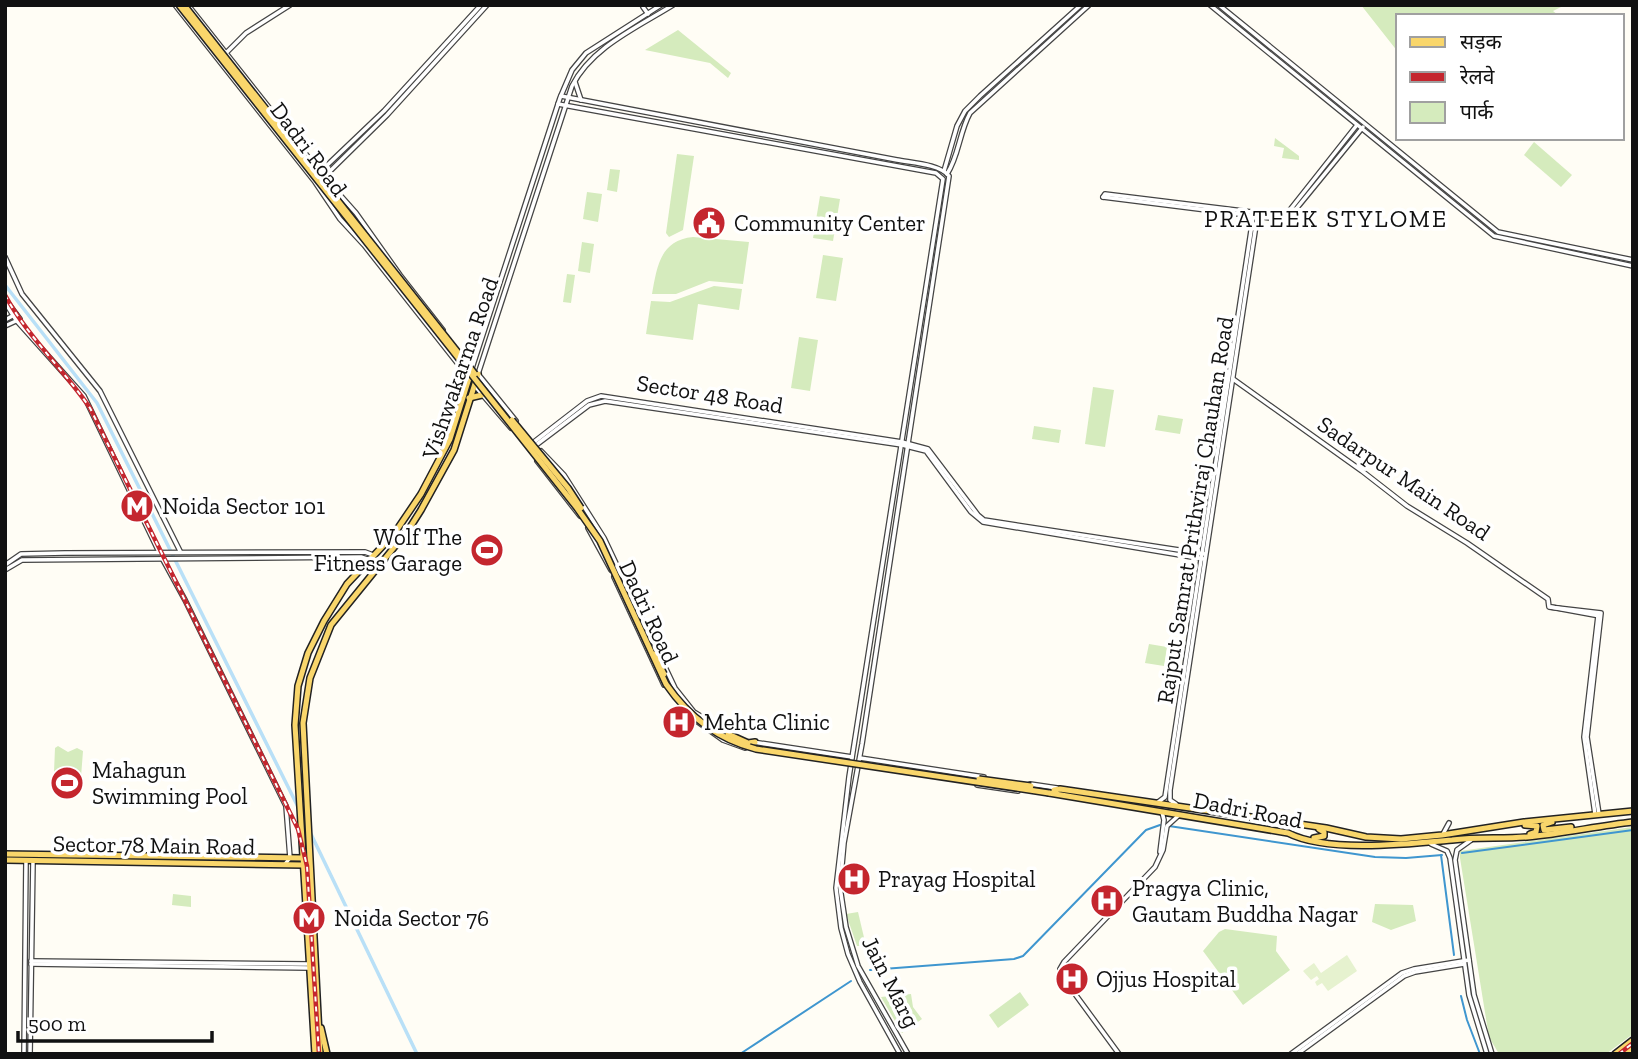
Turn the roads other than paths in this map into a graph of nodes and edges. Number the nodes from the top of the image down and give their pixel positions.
1 (182, 5) edge
2 (290, 5) edge
3 (481, 5) edge
4 (487, 5) edge
5 (661, 5) edge
6 (673, 5) edge
7 (1081, 5) edge
8 (1088, 5) edge
9 (1210, 5) edge
10 (1219, 5) edge
11 (643, 7) dead end
12 (648, 14) junction
13 (226, 53) junction
14 (575, 80) junction
15 (561, 96) junction
16 (568, 97) junction
17 (581, 100) junction
18 (558, 104) junction
19 (565, 106) junction
20 (1361, 119) junction
21 (1366, 123) junction
22 (1357, 124) junction
23 (1362, 128) junction
24 (527, 173) dead end
25 (943, 174) junction
26 (323, 175) junction
27 (534, 175) junction
28 (313, 180) junction
29 (1256, 214) junction
30 (5, 257) edge
31 (1633, 260) edge
32 (1633, 266) edge
33 (5, 300) edge
34 (17, 318) junction
35 (5, 320) edge
36 (5, 326) edge
37 (472, 368) junction
38 (478, 374) junction
39 (469, 378) junction
40 (1233, 379) junction
41 (473, 384) junction
42 (482, 395) junction
43 (470, 398) junction
44 (503, 405) junction
45 (496, 411) junction
46 (534, 444) junction
47 (905, 444) junction
48 (528, 449) junction
49 (179, 551) junction
50 (160, 552) junction
51 (1203, 556) junction
52 (162, 558) junction
53 (373, 558) junction
54 (5, 565) edge
55 (5, 570) edge
56 (641, 618) junction
57 (634, 622) junction
58 (316, 636) junction
59 (308, 638) dead end
60 (755, 742) junction
61 (787, 747) junction
62 (296, 748) junction
63 (304, 748) junction
64 (748, 749) junction
65 (785, 755) junction
66 (853, 757) junction
67 (860, 758) junction
68 (297, 760) junction
69 (305, 761) junction
70 (883, 762) junction
71 (852, 766) junction
72 (858, 767) junction
73 (881, 770) junction
74 (1004, 780) junction
75 (1004, 789) junction
76 (1060, 789) junction
77 (1049, 791) junction
78 (1061, 796) junction
79 (1128, 799) junction
80 (1155, 803) junction
81 (1181, 806) junction
82 (1127, 807) junction
83 (1633, 811) edge
84 (1162, 812) junction
85 (1597, 814) junction
86 (1180, 815) junction
87 (1586, 816) junction
88 (1633, 822) edge
89 (1306, 825) junction
90 (1581, 828) junction
91 (1474, 830) junction
92 (1288, 833) junction
93 (1457, 833) junction
94 (1354, 834) junction
95 (1442, 835) junction
96 (1475, 839) junction
97 (1428, 843) junction
98 (1352, 844) junction
99 (5, 854) edge
100 (1161, 854) junction
101 (290, 858) junction
102 (5, 860) edge
103 (199, 860) junction
104 (29, 861) junction
105 (302, 862) junction
106 (280, 865) junction
107 (1462, 947) junction
108 (1467, 962) junction
109 (34, 963) junction
110 (1453, 964) junction
111 (309, 966) junction
112 (1466, 977) junction
113 (883, 1017) junction
114 (318, 1022) junction
115 (1633, 1040) edge
116 (1633, 1048) edge
117 (24, 1054) edge
118 (30, 1054) edge
119 (318, 1054) edge
120 (327, 1054) edge
121 (900, 1054) edge
122 (908, 1054) edge
123 (1119, 1054) edge
124 (1291, 1054) edge
125 (1297, 1054) edge
126 (1487, 1054) edge
127 (1492, 1054) edge
128 (1615, 1054) edge
129 (1625, 1054) edge

1 - 13 street, Dadri Road
1 - 28 street, Dadri Road
1 - 77 main road, bridge
2 - 13 street
3 - 26 street
4 - 26 street
5 - 12 street, Vishwakarma Road
6 - 14 street, Vishwakarma Road
7 - 25 street
8 - 25 street
9 - 22 street
10 - 20 street
11 - 12 street
12 - 15 street, Vishwakarma Road
13 - 26 street, Dadri Road
14 - 16 street, Vishwakarma Road
14 - 17 street
15 - 16 street
15 - 18 street, Vishwakarma Road
16 - 17 street
16 - 19 street, Vishwakarma Road
17 - 25 street
18 - 19 street
18 - 27 street, Vishwakarma Road
19 - 25 street
19 - 38 street, Vishwakarma Road
20 - 21 street
20 - 22 street
21 - 23 street
21 - 31 street
22 - 23 street
22 - 29 street
23 - 29 street
23 - 32 street
24 - 27 street
25 - 47 street
26 - 28 street
26 - 37 street, Dadri Road
27 - 37 street, Vishwakarma Road
28 - 39 street, Dadri Road
29 - 29 street
29 - 40 street, Rajput Samrat Prithviraj Chauhan Road
29 - 51 street, Rajput Samrat Prithviraj Chauhan Road
30 - 49 street
33 - 34 street
34 - 35 street
34 - 36 street
34 - 50 street
37 - 39 main road, Vishwakarma Road
38 - 41 main road, Vishwakarma Road
38 - 44 street, Dadri Road
39 - 53 main road, Vishwakarma Road
40 - 51 street, Rajput Samrat Prithviraj Chauhan Road
40 - 85 street, Sadarpur Main Road
41 - 42 street, Dadri Road
41 - 43 main road, Vishwakarma Road
42 - 43 main road
42 - 45 street, Dadri Road
43 - 63 main road, Vishwakarma Road
44 - 45 main road
44 - 46 street, Dadri Road
45 - 48 street, Dadri Road
46 - 47 street, Sector 48 Road
46 - 48 street, Sector 48 Road
46 - 56 street, Dadri Road
47 - 51 street
47 - 66 street, Jain Marg
47 - 67 street, Jain Marg
48 - 57 street, Dadri Road
49 - 50 street
49 - 53 street
50 - 54 street
51 - 80 street, Rajput Samrat Prithviraj Chauhan Road
51 - 81 street, Rajput Samrat Prithviraj Chauhan Road
52 - 53 street
52 - 55 street
52 - 101 street
53 - 58 main road, Vishwakarma Road
56 - 57 street
56 - 60 street, Dadri Road
57 - 64 street, Dadri Road
58 - 59 main road
58 - 62 main road, Vishwakarma Road
60 - 61 street, Dadri Road
60 - 64 main road
61 - 65 main road
61 - 66 street, Dadri Road
62 - 63 main road
62 - 68 main road, Vishwakarma Road
63 - 69 main road, Vishwakarma Road
64 - 65 street, Dadri Road
65 - 71 street, Dadri Road
66 - 67 street, Dadri Road
66 - 71 street, Jain Marg
67 - 70 street, Dadri Road
67 - 72 street, Jain Marg
68 - 69 main road
68 - 105 main road, Vishwakarma Road
69 - 114 main road, Vishwakarma Road
70 - 73 street
70 - 74 street, Dadri Road
71 - 72 street, Dadri Road
71 - 113 street, Jain Marg
72 - 73 street, Dadri Road
72 - 113 street, Jain Marg
73 - 75 street, Dadri Road
74 - 75 street
74 - 76 street, Dadri Road
75 - 78 street, Dadri Road
76 - 77 main road
76 - 79 main road, Dadri Road
77 - 78 main road
78 - 82 main road, Dadri Road
79 - 80 main road, Dadri Road
79 - 82 main road
80 - 81 main road, Dadri Road
81 - 89 main road, Dadri Road
82 - 84 main road, Dadri Road
83 - 85 main road, Dadri Road
84 - 86 main road, Dadri Road
84 - 100 street
85 - 87 main road, Dadri Road
86 - 92 main road, Dadri Road
86 - 100 street
87 - 90 main road
87 - 91 main road, Dadri Road
88 - 90 main road, Dadri Road
89 - 92 main road
89 - 94 main road, Dadri Road
90 - 96 main road, Dadri Road
91 - 93 main road, Dadri Road
91 - 96 main road
92 - 98 main road, Dadri Road
93 - 95 main road, Dadri Road
93 - 95 street
94 - 95 main road, Dadri Road
94 - 98 main road
96 - 97 main road, Dadri Road
96 - 108 street
97 - 98 main road, Dadri Road
97 - 107 street
99 - 103 main road, Sector 78 Main Road
100 - 123 street
101 - 103 main road, Sector 78 Main Road
101 - 105 main road, Sector 78 Main Road
101 - 106 street
102 - 104 main road, Sector 78 Main Road
103 - 104 main road, Sector 78 Main Road
103 - 106 main road, Sector 78 Main Road
104 - 109 street
104 - 117 street
105 - 106 main road, Sector 78 Main Road
105 - 111 main road, Vishwakarma Road
107 - 108 street
107 - 110 street
108 - 110 street
108 - 112 street
108 - 127 street
109 - 111 street
109 - 118 street
110 - 112 street
110 - 124 street
110 - 125 street
111 - 119 main road, Vishwakarma Road
112 - 126 street
113 - 121 street, Jain Marg
113 - 122 street, Jain Marg
114 - 119 main road, Vishwakarma Road
114 - 120 main road
115 - 128 main road
116 - 129 main road

